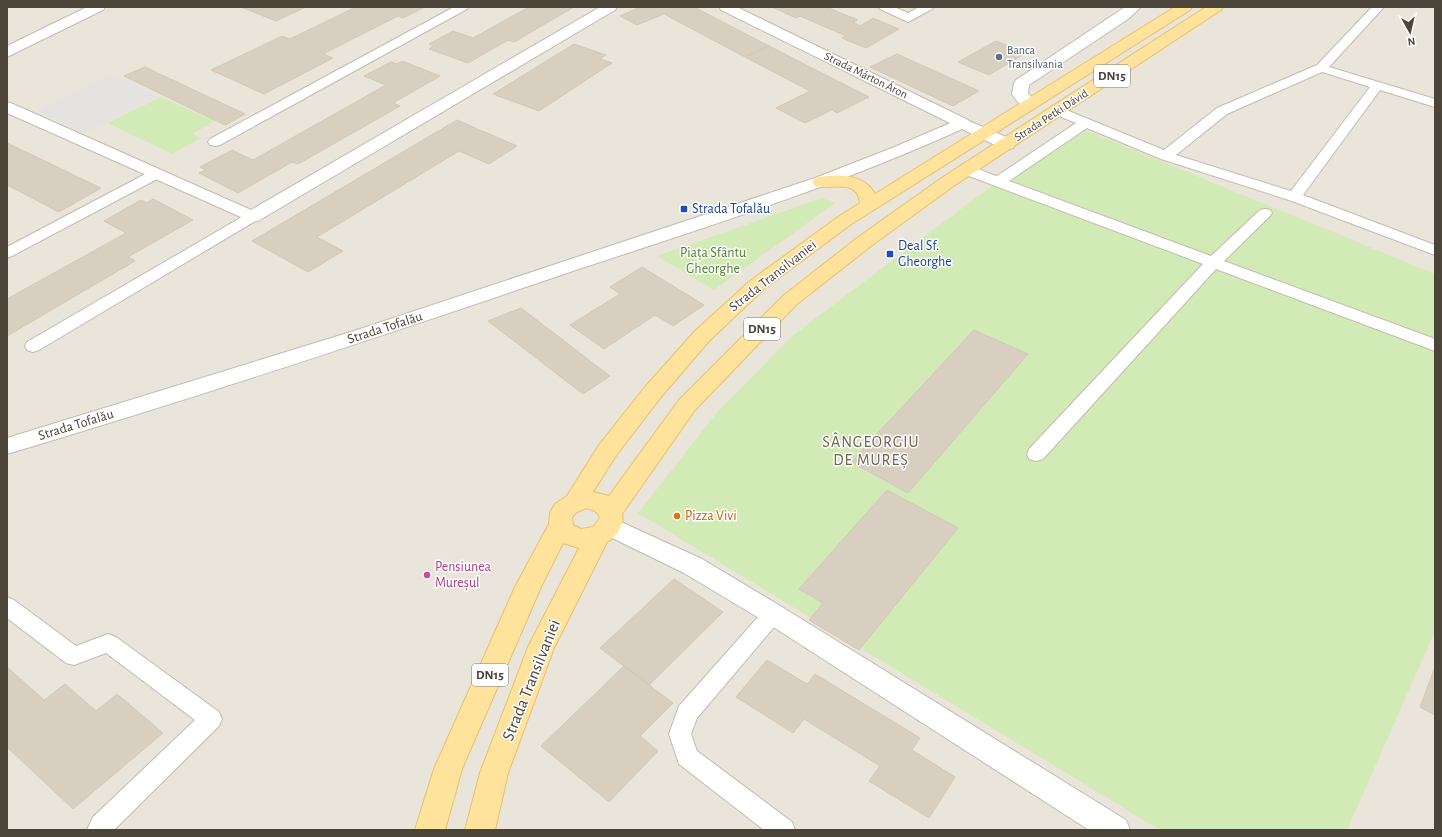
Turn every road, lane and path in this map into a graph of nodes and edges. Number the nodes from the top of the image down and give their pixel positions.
1 (98, 7) edge
2 (463, 7) edge
3 (610, 7) edge
4 (726, 7) edge
5 (884, 7) edge
6 (928, 7) edge
7 (1134, 7) edge
8 (1185, 7) edge
9 (1216, 7) edge
10 (1378, 7) edge
11 (7, 52) edge
12 (1322, 68) junction
13 (1378, 86) junction
14 (1435, 103) edge
15 (1029, 104) junction
16 (7, 108) edge
17 (1059, 111) junction
18 (1086, 122) junction
19 (962, 123) junction
20 (984, 133) junction
21 (215, 142) dead end
22 (1007, 144) junction
23 (1166, 156) junction
24 (966, 170) junction
25 (156, 174) junction
26 (821, 182) junction
27 (998, 182) junction
28 (1294, 197) junction
29 (869, 205) junction
30 (1265, 213) dead end
31 (252, 217) junction
32 (1435, 250) edge
33 (7, 253) edge
34 (1213, 262) junction
35 (1435, 345) edge
36 (33, 346) dead end
37 (7, 446) edge
38 (1036, 454) dead end
39 (575, 502) junction
40 (560, 525) junction
41 (607, 525) junction
42 (7, 606) edge
43 (773, 614) junction
44 (99, 830) edge
45 (430, 830) edge
46 (480, 830) edge
47 (783, 830) edge
48 (1114, 830) edge

1 - 11 street
2 - 21 lane
3 - 31 street
4 - 19 street, Strada Márton Áron
5 - 6 lane
7 - 15 street
8 - 15 main road, Strada Petki Dávid / DN15
9 - 17 main road, Strada Petki Dávid / DN15
10 - 12 lane
12 - 13 lane
12 - 23 lane
13 - 14 lane
13 - 28 lane
15 - 20 main road, Strada Petki Dávid / DN15
16 - 25 street
17 - 18 lane
17 - 22 main road, Strada Petki Dávid / DN15
18 - 23 lane
18 - 27 lane
19 - 20 street, Strada Márton Áron
19 - 26 street, Strada Tofalău
20 - 22 street, Strada Márton Áron
20 - 29 main road, Strada Transilvaniei / DN15
22 - 24 main road, Strada Transilvaniei / DN15
23 - 28 lane
24 - 27 lane
24 - 41 main road, Strada Transilvaniei / DN15
25 - 31 street
25 - 33 lane
26 - 29 main road
26 - 37 street, Strada Tofalău
27 - 34 lane
28 - 32 lane
29 - 39 main road, Strada Transilvaniei / DN15
30 - 34 lane
31 - 36 lane
34 - 35 lane
34 - 38 lane
39 - 40 main road
39 - 41 main road
40 - 41 main road
40 - 45 main road, DN15
41 - 43 street
41 - 46 main road, Strada Transilvaniei / DN15
42 - 44 lane
43 - 47 lane
43 - 48 street

